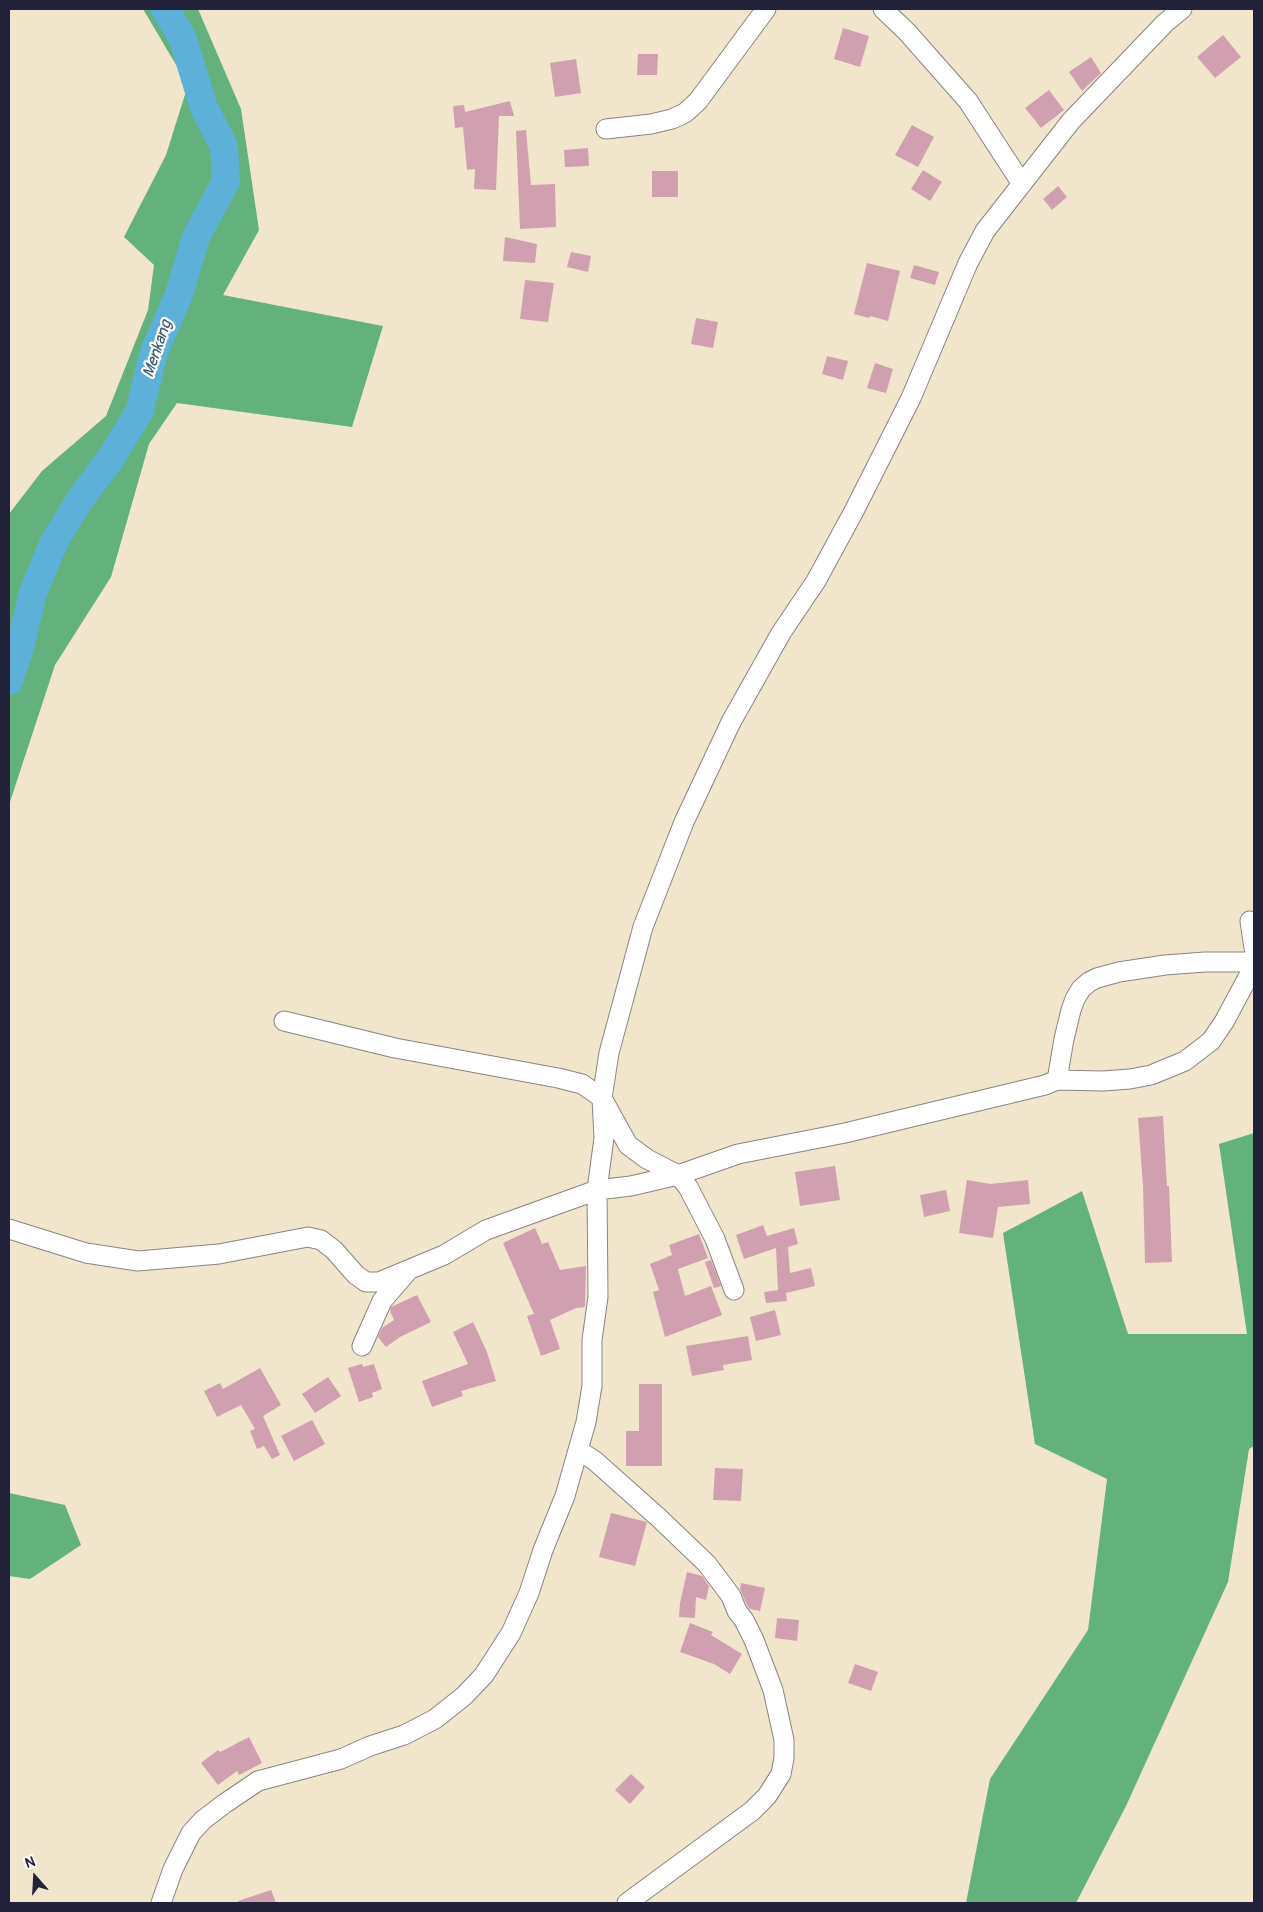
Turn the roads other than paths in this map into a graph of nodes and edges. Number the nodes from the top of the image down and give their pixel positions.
1 (766, 9) edge
2 (883, 9) edge
3 (1182, 9) edge
4 (606, 129) dead end
5 (1022, 184) junction
6 (1250, 920) dead end
7 (1254, 948) edge
8 (1254, 962) edge
9 (1254, 966) edge
10 (284, 1021) dead end
11 (1057, 1080) junction
12 (602, 1098) junction
13 (678, 1175) junction
14 (597, 1190) junction
15 (9, 1229) edge
16 (408, 1271) junction
17 (734, 1290) dead end
18 (362, 1346) dead end
19 (578, 1450) junction
20 (161, 1903) edge
21 (627, 1903) edge

1 - 4 street
2 - 5 street
3 - 5 street
5 - 12 street
6 - 7 street
8 - 11 street
9 - 11 street
10 - 12 street
11 - 13 street
12 - 13 street
12 - 14 street
13 - 14 street
13 - 17 street
14 - 16 street
14 - 19 street
15 - 16 street
16 - 18 street
19 - 20 street
19 - 21 street

